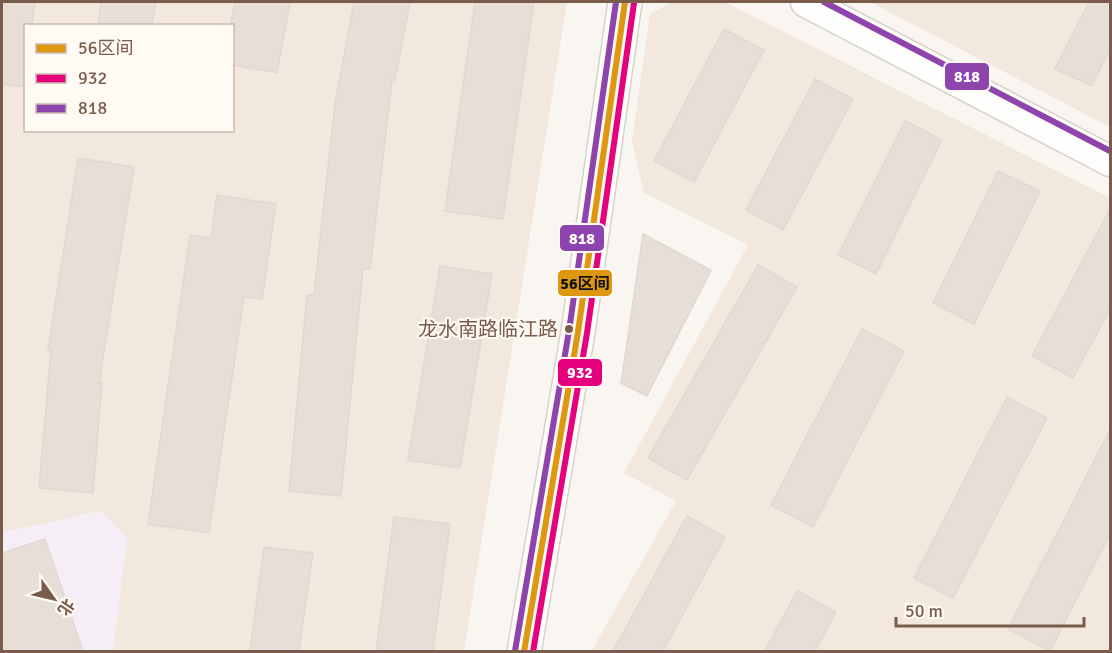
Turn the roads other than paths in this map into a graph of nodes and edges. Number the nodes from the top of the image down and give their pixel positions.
1 (626, 2) edge
2 (807, 2) edge
3 (1110, 161) edge
4 (524, 651) edge

1 - 4 main road
2 - 3 street

